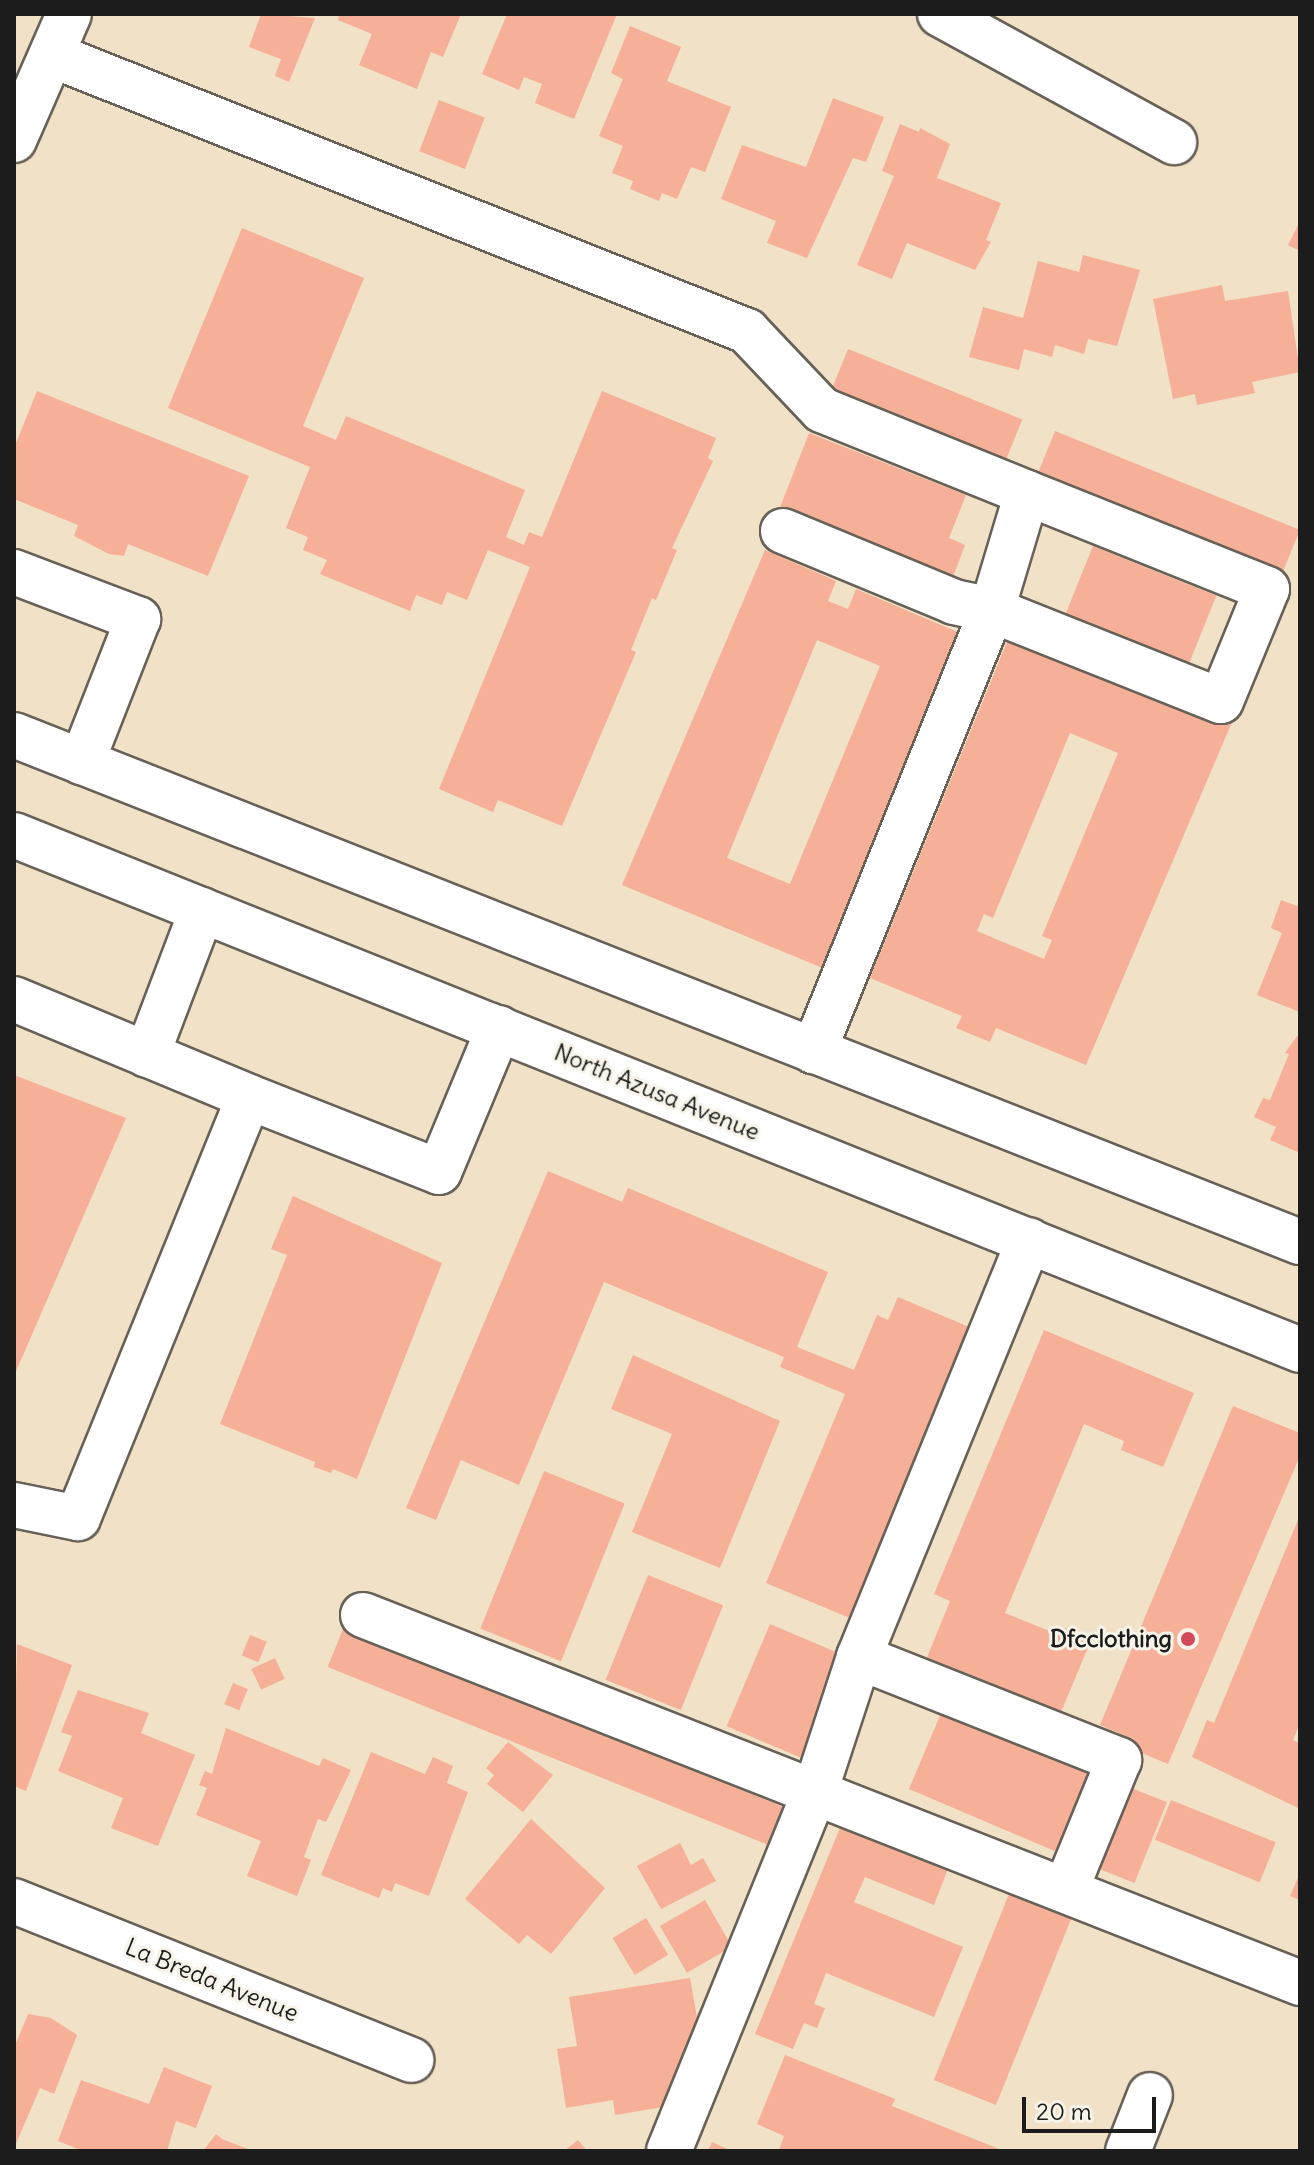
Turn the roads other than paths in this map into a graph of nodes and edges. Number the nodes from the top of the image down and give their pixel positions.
1 (940, 14) edge
2 (57, 26) edge
3 (14, 140) edge
4 (1174, 142) dead end
5 (1027, 493) junction
6 (783, 531) dead end
7 (14, 572) edge
8 (992, 610) junction
9 (14, 735) edge
10 (82, 762) junction
11 (14, 835) edge
12 (202, 910) junction
13 (14, 999) edge
14 (499, 1028) junction
15 (814, 1051) junction
16 (147, 1055) junction
17 (249, 1097) junction
18 (1029, 1240) junction
19 (1300, 1242) edge
20 (1300, 1350) edge
21 (14, 1505) edge
22 (363, 1615) dead end
23 (859, 1657) junction
24 (815, 1792) junction
25 (1066, 1889) junction
26 (14, 1901) edge
27 (1300, 1983) edge
28 (411, 2060) dead end
29 (1150, 2095) dead end
30 (669, 2151) edge
31 (1128, 2151) edge

1 - 4 main road
2 - 3 main road
2 - 5 main road
5 - 8 main road
5 - 8 main road
6 - 8 main road
7 - 10 main road
8 - 15 main road
9 - 10 main road
10 - 15 main road
11 - 12 main road, North Azusa Avenue
12 - 14 main road, North Azusa Avenue
12 - 16 main road
13 - 16 main road
14 - 17 main road
14 - 18 main road, North Azusa Avenue
15 - 19 main road
16 - 17 main road
17 - 21 main road
18 - 20 main road, North Azusa Avenue
18 - 23 main road
22 - 24 main road
23 - 24 main road
23 - 25 main road
24 - 25 main road
24 - 30 main road
25 - 27 main road
26 - 28 main road, La Breda Avenue
29 - 31 main road

